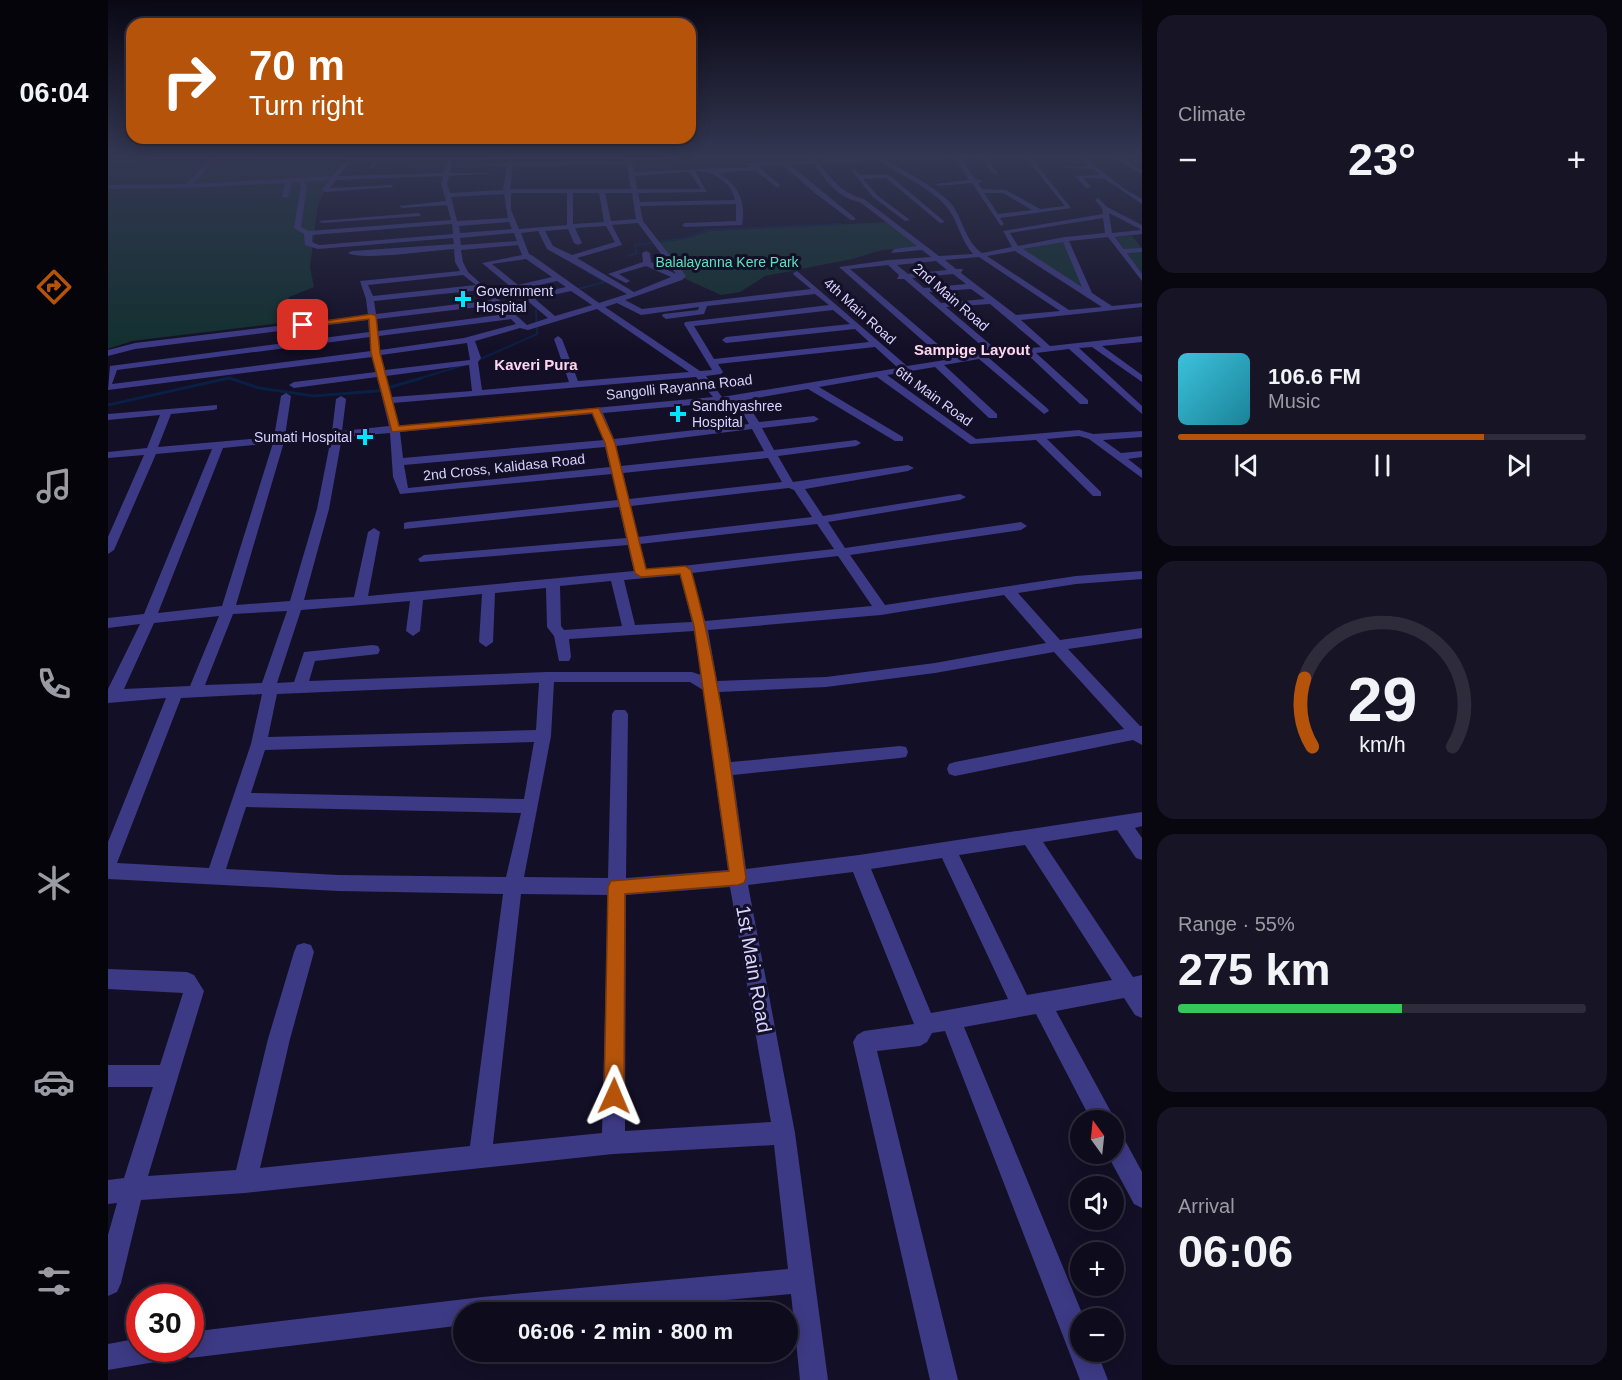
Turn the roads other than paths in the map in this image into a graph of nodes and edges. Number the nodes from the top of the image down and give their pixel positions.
1 (298, 220) edge
2 (331, 220) edge
3 (383, 220) edge
4 (453, 220) edge
5 (512, 220) edge
6 (570, 220) edge
7 (621, 220) edge
8 (641, 220) edge
9 (739, 220) edge
10 (903, 220) edge
11 (998, 220) edge
12 (1064, 220) edge
13 (1107, 220) edge
14 (1125, 220) edge
15 (322, 221) dead end
16 (888, 222) joint
17 (924, 222) dead end
18 (942, 222) joint
19 (608, 223) junction
20 (958, 223) joint
21 (685, 224) dead end
22 (570, 226) junction
23 (1142, 228) edge
24 (540, 229) junction
25 (516, 231) junction
26 (1005, 232) junction
27 (1142, 232) edge
28 (308, 233) junction
29 (1109, 234) junction
30 (456, 236) junction
31 (1065, 239) junction
32 (520, 243) junction
33 (578, 243) dead end
34 (459, 247) junction
35 (923, 248) junction
36 (1017, 249) junction
37 (1142, 250) edge
38 (894, 251) dead end
39 (1123, 251) junction
40 (646, 253) dead end
41 (316, 255) dead end
42 (982, 255) junction
43 (528, 256) junction
44 (571, 258) junction
45 (938, 258) junction
46 (889, 262) junction
47 (539, 263) junction
48 (647, 263) junction
49 (528, 266) dead end
50 (506, 270) dead end
51 (549, 270) junction
52 (969, 270) dead end
53 (1138, 270) edge
54 (955, 271) junction
55 (495, 272) junction
56 (465, 273) junction
57 (538, 273) dead end
58 (798, 273) dead end
59 (906, 276) junction
60 (515, 277) dead end
61 (559, 278) junction
62 (679, 278) junction
63 (894, 278) dead end
64 (504, 279) junction
65 (1142, 279) edge
66 (974, 286) junction
67 (483, 287) junction
68 (515, 288) junction
69 (575, 289) junction
70 (923, 290) junction
71 (645, 291) junction
72 (817, 291) junction
73 (1088, 292) junction
74 (548, 294) junction
75 (634, 295) junction
76 (528, 298) junction
77 (370, 299) junction
78 (557, 300) dead end
79 (618, 300) junction
80 (993, 301) junction
81 (499, 302) junction
82 (704, 304) junction
83 (942, 305) junction
84 (1142, 305) edge
85 (599, 306) junction
86 (567, 307) dead end
87 (836, 307) junction
88 (1110, 308) junction
89 (1067, 312) junction
90 (576, 313) junction
91 (372, 316) junction
92 (511, 316) junction
93 (666, 316) dead end
94 (1014, 318) junction
95 (555, 320) junction
96 (520, 325) junction
97 (857, 326) junction
98 (373, 334) junction
99 (558, 339) dead end
100 (1142, 339) edge
101 (470, 340) junction
102 (726, 340) dead end
103 (1092, 343) junction
104 (877, 344) junction
105 (1071, 346) junction
106 (1047, 348) junction
107 (118, 350) junction
108 (1028, 350) junction
109 (108, 353) edge
110 (376, 353) junction
111 (996, 354) junction
112 (981, 356) junction
113 (473, 362) junction
114 (712, 362) junction
115 (952, 362) junction
116 (937, 364) junction
117 (113, 368) junction
118 (905, 369) junction
119 (381, 372) junction
120 (878, 373) junction
121 (700, 375) junction
122 (1142, 379) edge
123 (108, 382) edge
124 (294, 385) dead end
125 (575, 385) junction
126 (810, 386) junction
127 (108, 387) edge
128 (672, 390) junction
129 (477, 392) junction
130 (385, 393) junction
131 (286, 396) dead end
132 (739, 398) junction
133 (341, 399) dead end
134 (719, 399) junction
135 (1084, 402) dead end
136 (213, 407) dead end
137 (596, 410) junction
138 (167, 411) junction
139 (1044, 411) dead end
140 (1142, 411) edge
141 (993, 416) dead end
142 (108, 417) edge
143 (814, 419) dead end
144 (757, 426) junction
145 (395, 430) junction
146 (1142, 434) edge
147 (338, 435) junction
148 (1040, 437) junction
149 (1093, 437) junction
150 (899, 439) dead end
151 (279, 441) junction
152 (610, 443) junction
153 (856, 443) dead end
154 (219, 445) junction
155 (151, 452) junction
156 (770, 454) junction
157 (1142, 454) edge
158 (108, 455) edge
159 (1119, 457) junction
160 (398, 462) junction
161 (908, 468) dead end
162 (617, 470) junction
163 (1142, 475) edge
164 (793, 486) junction
165 (1097, 494) dead end
166 (960, 497) dead end
167 (626, 504) junction
168 (819, 520) junction
169 (408, 526) dead end
170 (1021, 526) dead end
171 (374, 532) dead end
172 (633, 541) junction
173 (108, 550) edge
174 (843, 552) junction
175 (424, 559) dead end
176 (685, 570) junction
177 (641, 573) junction
178 (1142, 575) edge
179 (616, 576) junction
180 (553, 583) junction
181 (489, 588) junction
182 (1007, 590) junction
183 (417, 595) junction
184 (360, 601) junction
185 (297, 606) junction
186 (228, 610) junction
187 (881, 610) junction
188 (150, 617) junction
189 (108, 623) edge
190 (700, 626) junction
191 (413, 631) dead end
192 (630, 631) junction
193 (1142, 633) edge
194 (561, 634) junction
195 (486, 642) dead end
196 (1057, 646) junction
197 (373, 650) dead end
198 (564, 657) dead end
199 (547, 676) junction
200 (301, 686) junction
201 (268, 687) junction
202 (710, 687) junction
203 (195, 691) junction
204 (176, 692) junction
205 (110, 695) edge
206 (620, 714) dead end
207 (1140, 734) edge
208 (543, 736) junction
209 (259, 744) junction
210 (900, 752) dead end
211 (724, 769) junction
212 (955, 769) dead end
213 (240, 801) junction
214 (531, 806) junction
215 (1142, 819) edge
216 (1121, 822) junction
217 (1029, 836) junction
218 (946, 848) junction
219 (1142, 852) edge
220 (859, 862) junction
221 (108, 864) edge
222 (108, 871) edge
223 (215, 876) junction
224 (738, 878) junction
225 (513, 887) junction
226 (617, 887) junction
227 (304, 952) dead end
228 (108, 979) edge
229 (1135, 987) edge
230 (1031, 1004) junction
231 (1142, 1008) edge
232 (951, 1020) junction
233 (925, 1024) junction
234 (108, 1076) edge
235 (166, 1076) junction
236 (1096, 1110) edge
237 (784, 1133) junction
238 (613, 1143) junction
239 (480, 1155) junction
240 (1124, 1161) edge
241 (245, 1181) junction
242 (120, 1190) edge
243 (1142, 1196) edge
244 (800, 1281) junction
245 (108, 1283) edge
246 (1070, 1317) edge
247 (204, 1343) edge
248 (126, 1354) edge
249 (108, 1357) edge
250 (1087, 1362) edge
251 (814, 1380) edge
252 (944, 1380) edge
253 (1094, 1380) edge

1 - 28 street
2 - 15 street
3 - 28 street
4 - 30 street
5 - 25 street
6 - 22 street
7 - 19 street
8 - 62 street
9 - 21 street
10 - 16 street
11 - 26 street
12 - 26 street
13 - 29 street
14 - 23 street
16 - 35 street
17 - 18 street
18 - 20 street
19 - 22 street
19 - 44 street
20 - 42 street
22 - 24 street
22 - 33 street
24 - 25 street
24 - 44 street
25 - 30 street
25 - 32 street
26 - 36 street
27 - 29 street
28 - 30 street
29 - 31 street
29 - 39 street
30 - 34 street
31 - 36 street
31 - 73 street
32 - 34 street
32 - 43 street
34 - 41 street
34 - 56 street
35 - 38 street
35 - 45 street
36 - 42 street
36 - 73 street
37 - 39 street
39 - 53 street
40 - 48 street
42 - 45 street
42 - 89 street
43 - 47 street
43 - 55 street
44 - 75 street
45 - 46 street
45 - 54 street
46 - 59 street, 2nd Main Road
46 - 115 street
47 - 49 street
47 - 51 street
48 - 62 street
48 - 71 street
50 - 55 street
51 - 57 street
51 - 61 street
52 - 54 street
53 - 65 street
54 - 59 street
54 - 66 street
55 - 64 street
56 - 67 street
56 - 77 street
58 - 72 street, 4th Main Road
59 - 63 street
59 - 70 street, 2nd Main Road
60 - 64 street
61 - 68 street
61 - 69 street
62 - 71 street
64 - 68 street
66 - 70 street
66 - 80 street
67 - 77 street
67 - 81 street
68 - 76 street
69 - 74 street
69 - 85 street
70 - 83 street, 2nd Main Road
71 - 75 street
72 - 82 street
72 - 87 street, 4th Main Road
73 - 88 street
74 - 76 street
74 - 78 street
75 - 79 street
76 - 95 street
77 - 91 street
79 - 82 street
79 - 85 street
80 - 83 street
80 - 94 street
81 - 91 street
81 - 92 street
82 - 93 street
83 - 111 street, 2nd Main Road
84 - 88 street
85 - 90 street
85 - 121 street
86 - 90 street
87 - 97 street, 4th Main Road
87 - 114 street
88 - 89 street
89 - 94 street
90 - 95 street
91 - 98 street
91 - 107 street
92 - 96 street
92 - 98 street
94 - 106 street
95 - 96 street
96 - 101 street
97 - 102 street
97 - 104 street, 4th Main Road
98 - 110 street
98 - 117 street
99 - 125 street
100 - 103 street, Sangolli Rayanna Road
101 - 110 street
101 - 113 street
103 - 105 street, Sangolli Rayanna Road
103 - 122 street
104 - 114 street
104 - 118 street, 4th Main Road
105 - 106 street, Sangolli Rayanna Road
105 - 140 street
106 - 108 street, Sangolli Rayanna Road
107 - 109 street
107 - 117 street
108 - 111 street, Sangolli Rayanna Road
108 - 135 street
110 - 119 street
110 - 127 street
111 - 112 street, Sangolli Rayanna Road
112 - 115 street, Sangolli Rayanna Road
112 - 139 street
113 - 119 street
113 - 129 street
114 - 121 street
115 - 116 street, Sangolli Rayanna Road
116 - 118 street, Sangolli Rayanna Road
116 - 141 street
117 - 123 street
118 - 120 street, Sangolli Rayanna Road
119 - 124 street
119 - 130 street
120 - 126 street, Sangolli Rayanna Road
120 - 148 street, 6th Main Road
121 - 128 street
121 - 134 street
125 - 128 street
125 - 129 street
126 - 132 street, Sangolli Rayanna Road
126 - 150 street
128 - 134 street, Sangolli Rayanna Road
128 - 137 street, Sangolli Rayanna Road
129 - 130 street
130 - 145 street
131 - 151 street
132 - 134 street, Sangolli Rayanna Road
132 - 144 street
133 - 147 street
136 - 138 street
137 - 145 street, Sangolli Rayanna Road
137 - 152 street
138 - 142 street
138 - 155 street
143 - 144 street
144 - 152 street
144 - 156 street
145 - 147 street, Sangolli Rayanna Road
145 - 160 street
146 - 149 street
147 - 151 street, Sangolli Rayanna Road
147 - 185 street
148 - 149 street
148 - 165 street
149 - 159 street
151 - 154 street, Sangolli Rayanna Road
151 - 186 street
152 - 160 street
152 - 162 street
153 - 156 street, 2nd Cross, Kalidasa Road
154 - 155 street, Sangolli Rayanna Road
154 - 188 street
155 - 158 street, Sangolli Rayanna Road
155 - 173 street
156 - 162 street, 2nd Cross, Kalidasa Road
156 - 164 street
157 - 159 street
159 - 163 street
160 - 162 street, 2nd Cross, Kalidasa Road
161 - 164 street
162 - 167 street
164 - 167 street
164 - 168 street
166 - 168 street
167 - 169 street
167 - 172 street
168 - 172 street
168 - 174 street
170 - 174 street
171 - 184 street
172 - 175 street
172 - 177 street
174 - 176 street
174 - 187 street
176 - 177 street
176 - 190 street, 1st Main Road
177 - 179 street
178 - 182 street
179 - 180 street
179 - 192 street
180 - 181 street
180 - 194 street
181 - 183 street
181 - 195 street
182 - 187 street
182 - 196 street
183 - 184 street
183 - 191 street
184 - 185 street
185 - 186 street
185 - 201 street
186 - 188 street
186 - 203 street
187 - 190 street
188 - 189 street
188 - 205 street
190 - 192 street
190 - 202 street, 1st Main Road
192 - 194 street
193 - 196 street
194 - 198 street
196 - 202 street
196 - 207 street
197 - 200 street
199 - 200 street
199 - 202 street
199 - 208 street
200 - 201 street
201 - 203 street
201 - 209 street
202 - 211 street, 1st Main Road
203 - 204 street
204 - 205 street
204 - 221 street
206 - 226 street
207 - 212 street
208 - 209 street
208 - 214 street
209 - 213 street
210 - 211 street
211 - 224 street, 1st Main Road
213 - 214 street
213 - 223 street
214 - 225 street
215 - 216 street
216 - 217 street
216 - 219 street
217 - 218 street
217 - 229 street
218 - 220 street
218 - 230 street
220 - 224 street
220 - 233 street
222 - 223 street
223 - 225 street
224 - 226 street
224 - 237 street, 1st Main Road
225 - 226 street
225 - 239 street
226 - 238 street
227 - 241 street
228 - 235 street
229 - 230 street
229 - 231 street
230 - 232 street
230 - 236 street
232 - 233 street
232 - 246 street
233 - 252 street
234 - 235 street
235 - 242 street
237 - 238 street
237 - 244 street, 1st Main Road
238 - 239 street
239 - 241 street
240 - 243 street
241 - 242 street
242 - 245 street
244 - 247 street
244 - 251 street, 1st Main Road
248 - 249 street
250 - 253 street

